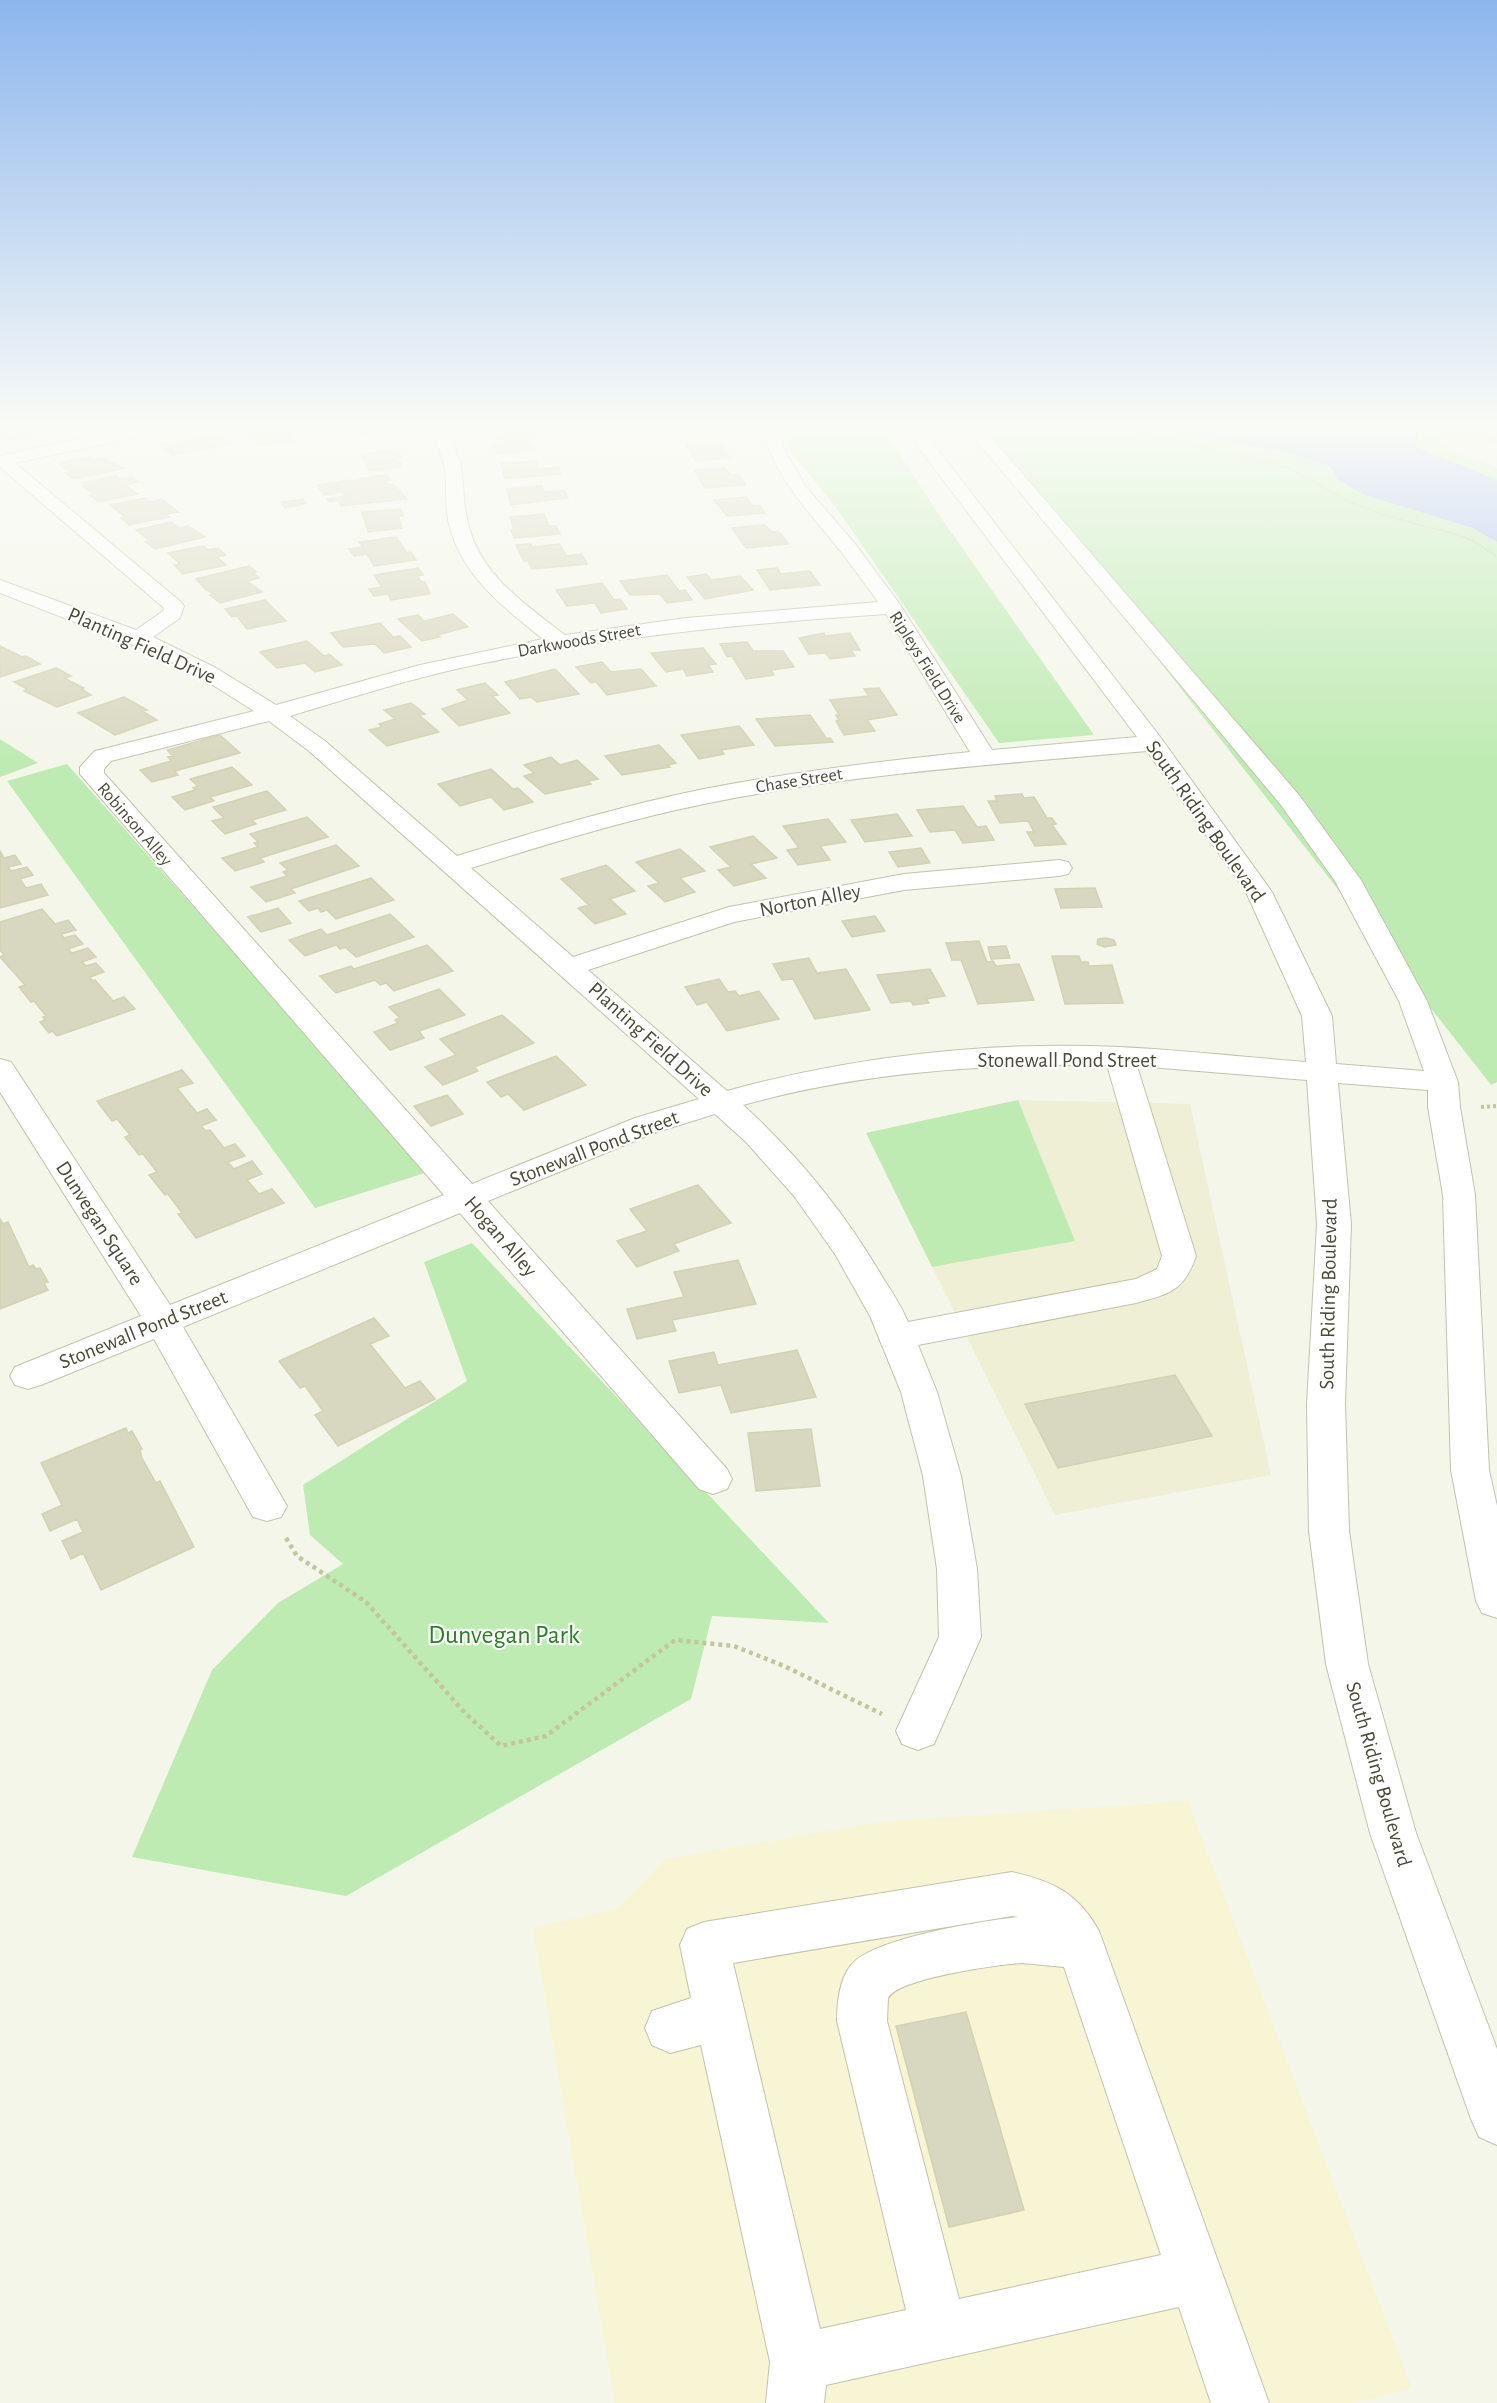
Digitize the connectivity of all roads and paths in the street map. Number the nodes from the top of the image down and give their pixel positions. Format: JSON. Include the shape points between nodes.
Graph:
{"nodes":[{"id":1,"x":95,"y":540,"type":"edge"},
{"id":2,"x":464,"y":540,"type":"edge"},
{"id":3,"x":841,"y":540,"type":"edge"},
{"id":4,"x":998,"y":540,"type":"edge"},
{"id":5,"x":1070,"y":540,"type":"edge"},
{"id":6,"x":1471,"y":540,"type":"edge"},
{"id":7,"x":1497,"y":557,"type":"edge"},
{"id":8,"x":0,"y":586,"type":"edge"},
{"id":9,"x":891,"y":607,"type":"junction"},
{"id":10,"x":138,"y":638,"type":"junction"},
{"id":11,"x":561,"y":642,"type":"junction"},
{"id":12,"x":273,"y":713,"type":"junction"},
{"id":13,"x":1153,"y":743,"type":"junction"},
{"id":14,"x":986,"y":759,"type":"junction"},
{"id":15,"x":454,"y":866,"type":"junction"},
{"id":16,"x":1059,"y":868,"type":"dead end"},
{"id":17,"x":569,"y":967,"type":"junction"},
{"id":18,"x":286,"y":996,"type":"joint"},
{"id":19,"x":1119,"y":1056,"type":"junction"},
{"id":20,"x":0,"y":1068,"type":"edge"},
{"id":21,"x":1322,"y":1074,"type":"junction"},
{"id":22,"x":1443,"y":1082,"type":"junction"},
{"id":23,"x":721,"y":1102,"type":"junction"},
{"id":24,"x":467,"y":1197,"type":"junction"},
{"id":25,"x":162,"y":1321,"type":"junction"},
{"id":26,"x":896,"y":1337,"type":"junction"},
{"id":27,"x":28,"y":1376,"type":"dead end"},
{"id":28,"x":713,"y":1479,"type":"dead end"},
{"id":29,"x":267,"y":1506,"type":"joint"},
{"id":30,"x":1497,"y":1600,"type":"edge"},
{"id":31,"x":918,"y":1731,"type":"joint"},
{"id":32,"x":1082,"y":1947,"type":"junction"},
{"id":33,"x":720,"y":2016,"type":"junction"},
{"id":34,"x":670,"y":2028,"type":"dead end"},
{"id":35,"x":1497,"y":2119,"type":"edge"},
{"id":36,"x":1196,"y":2275,"type":"junction"},
{"id":37,"x":939,"y":2332,"type":"junction"},
{"id":38,"x":797,"y":2382,"type":"edge"},
{"id":39,"x":1240,"y":2403,"type":"edge"}],
"edges":[{"from":1,"to":10,"type":"street","via":[[174,606],[172,614]]},
{"from":2,"to":11,"type":"street","via":[[472,559],[494,588]]},
{"from":3,"to":9,"type":"street","name":"Ripleys Field Drive"},
{"from":4,"to":13,"type":"street","name":"South Riding Boulevard"},
{"from":5,"to":22,"type":"street","via":[[1290,800],[1347,880],[1413,1001]]},
{"from":6,"to":7,"type":"path"},
{"from":8,"to":10,"type":"street","name":"Planting Field Drive"},
{"from":9,"to":11,"type":"street","name":"Darkwoods Street","via":[[745,617]]},
{"from":9,"to":14,"type":"street","name":"Ripleys Field Drive"},
{"from":10,"to":12,"type":"street","name":"Planting Field Drive","via":[[213,675]]},
{"from":11,"to":12,"type":"street","name":"Darkwoods Street","via":[[401,676]]},
{"from":12,"to":15,"type":"street","name":"Planting Field Drive","via":[[317,746]]},
{"from":12,"to":18,"type":"street","name":"Robinson Alley","via":[[103,756],[92,766],[92,774]]},
{"from":13,"to":14,"type":"street","name":"Chase Street"},
{"from":13,"to":21,"type":"street","name":"South Riding Boulevard","via":[[1259,892],[1317,1016]]},
{"from":14,"to":15,"type":"street","name":"Chase Street","via":[[875,769],[736,790],[600,821]]},
{"from":15,"to":17,"type":"street","name":"Planting Field Drive"},
{"from":16,"to":17,"type":"street","name":"Norton Alley","via":[[904,882],[729,915]]},
{"from":17,"to":23,"type":"street","name":"Planting Field Drive"},
{"from":18,"to":24,"type":"street","name":"Hogan Alley"},
{"from":19,"to":21,"type":"street","name":"Stonewall Pond Street"},
{"from":19,"to":23,"type":"street","name":"Stonewall Pond Street","via":[[946,1060],[857,1071]]},
{"from":19,"to":26,"type":"street","via":[[1179,1256],[1174,1273],[1161,1284],[1136,1291]]},
{"from":20,"to":25,"type":"street","name":"Dunvegan Square"},
{"from":21,"to":22,"type":"street","name":"Stonewall Pond Street"},
{"from":21,"to":35,"type":"street","name":"South Riding Boulevard","via":[[1334,1224],[1326,1404],[1329,1531],[1347,1664],[1393,1833]]},
{"from":22,"to":30,"type":"street","via":[[1459,1196],[1470,1470]]},
{"from":23,"to":24,"type":"street","name":"Stonewall Pond Street","via":[[646,1125]]},
{"from":23,"to":26,"type":"street","name":"Planting Field Drive","via":[[806,1189],[849,1249]]},
{"from":24,"to":25,"type":"street","name":"Stonewall Pond Street"},
{"from":24,"to":28,"type":"street","name":"Hogan Alley"},
{"from":25,"to":27,"type":"street","name":"Stonewall Pond Street"},
{"from":25,"to":29,"type":"street","name":"Dunvegan Square"},
{"from":26,"to":31,"type":"street","name":"Planting Field Drive","via":[[919,1392],[942,1476],[957,1569],[960,1637]]},
{"from":29,"to":31,"type":"path","via":[[297,1556],[366,1602],[465,1713],[501,1746],[546,1736],[675,1640],[734,1646]]},
{"from":32,"to":33,"type":"street","via":[[1064,1917],[1051,1906],[1012,1894],[704,1944]]},
{"from":32,"to":36,"type":"street"},
{"from":32,"to":37,"type":"street","via":[[1024,1940],[998,1942],[889,1967],[872,1977],[864,1990],[862,2021]]},
{"from":33,"to":34,"type":"street"},
{"from":33,"to":38,"type":"street"},
{"from":36,"to":37,"type":"street"},
{"from":36,"to":39,"type":"street"},
{"from":37,"to":38,"type":"street"}]}
